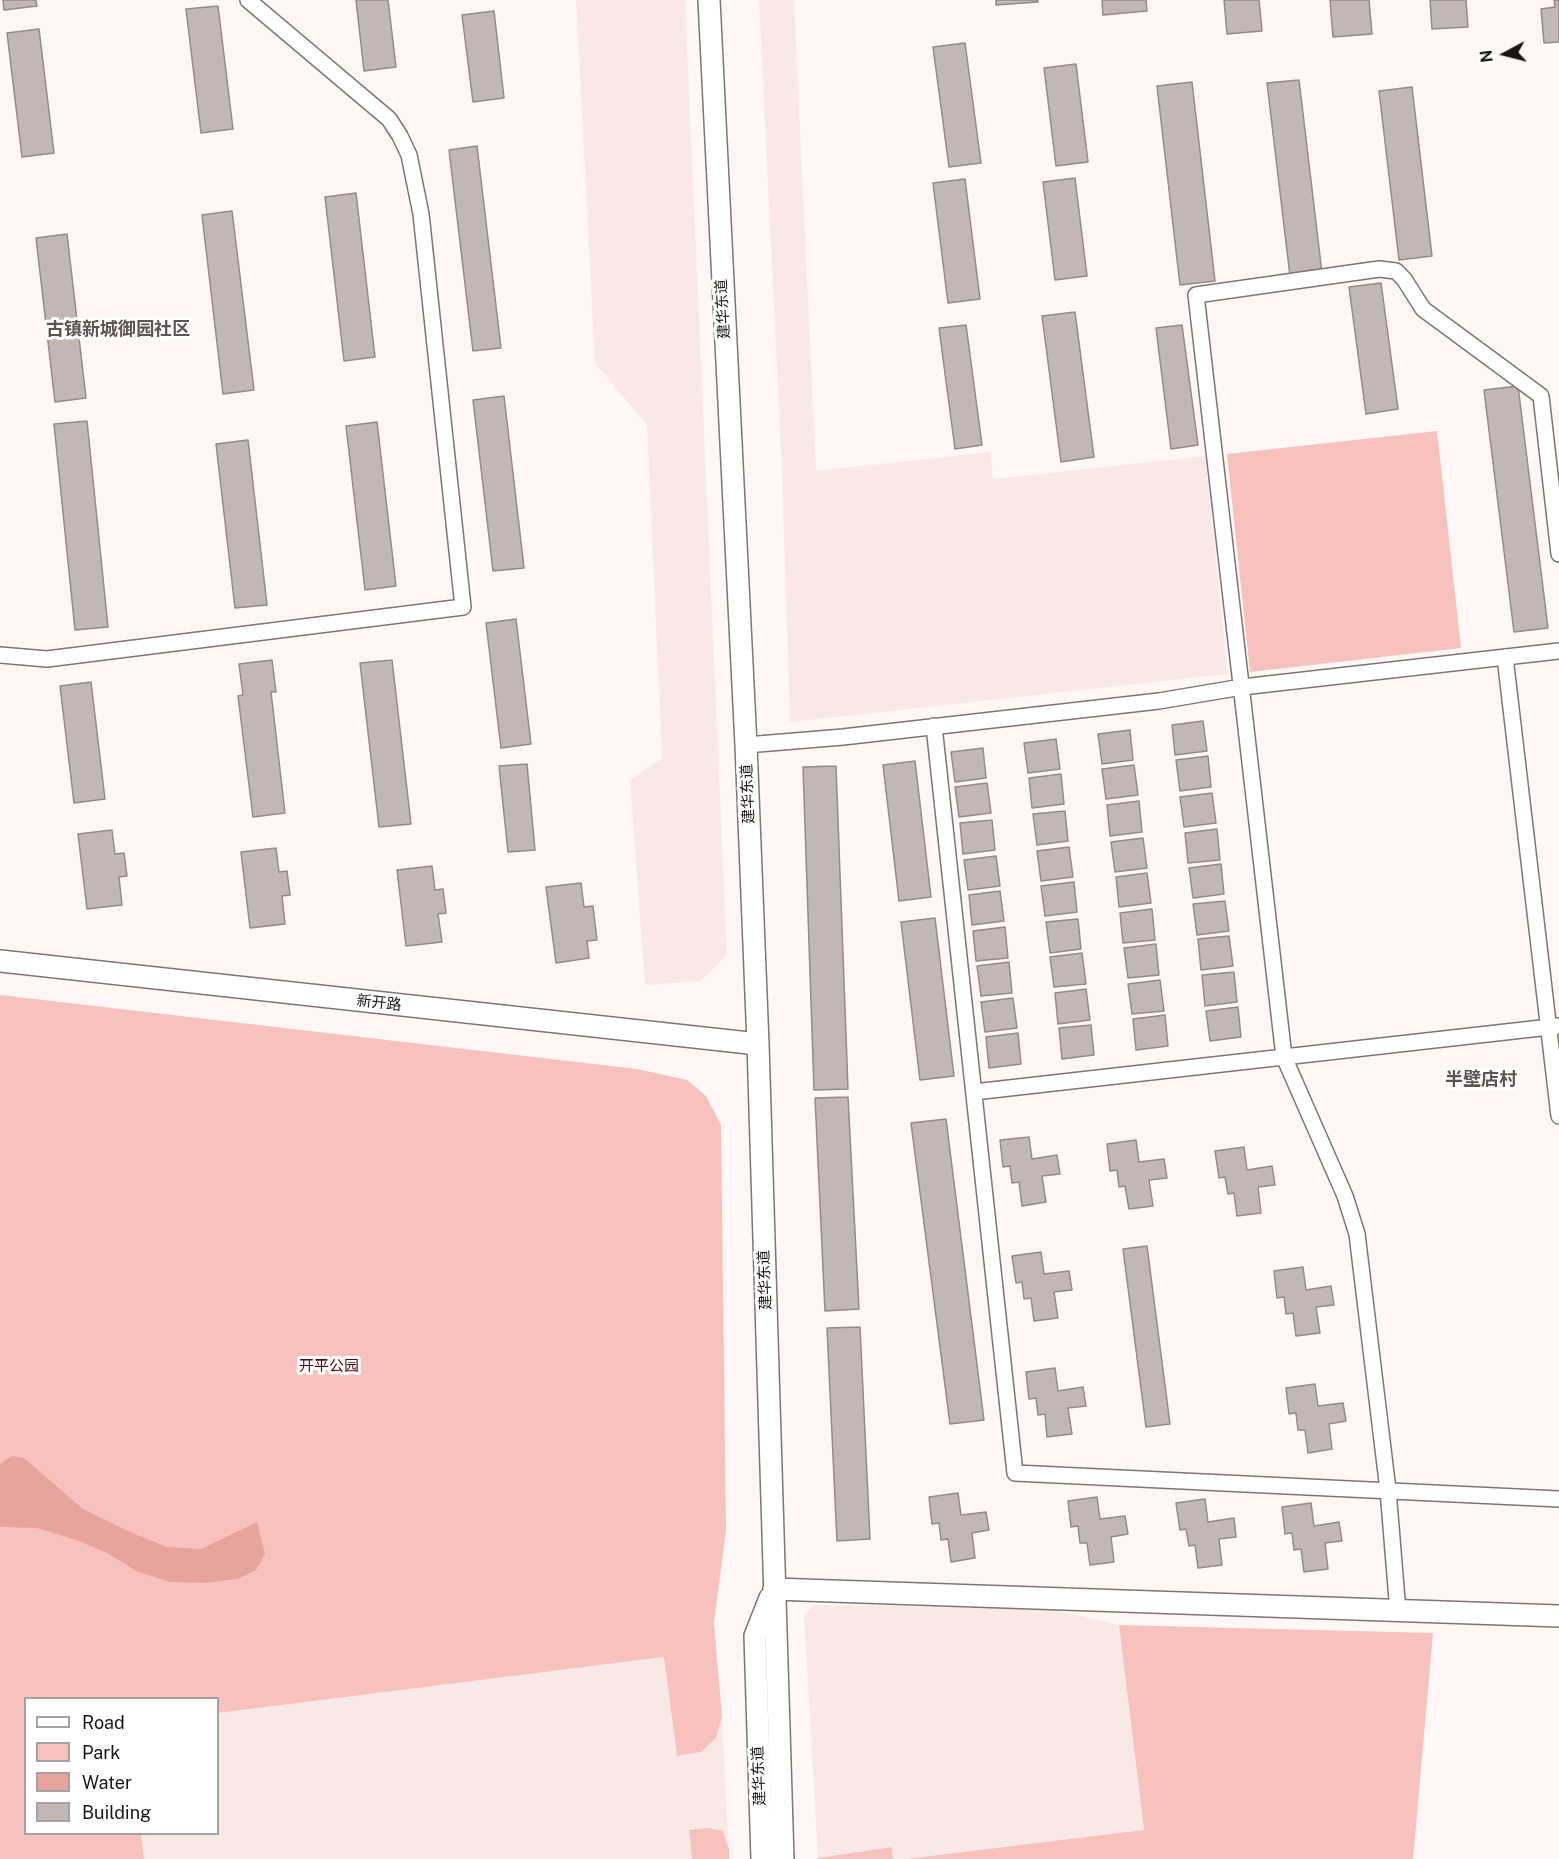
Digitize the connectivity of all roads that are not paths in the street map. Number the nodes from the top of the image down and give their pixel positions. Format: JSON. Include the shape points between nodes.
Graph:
{"nodes":[{"id":1,"x":248,"y":0,"type":"edge"},
{"id":2,"x":709,"y":0,"type":"edge"},
{"id":3,"x":1559,"y":554,"type":"edge"},
{"id":4,"x":1559,"y":651,"type":"edge"},
{"id":5,"x":0,"y":655,"type":"edge"},
{"id":6,"x":1505,"y":657,"type":"junction"},
{"id":7,"x":1242,"y":687,"type":"junction"},
{"id":8,"x":934,"y":726,"type":"junction"},
{"id":9,"x":746,"y":745,"type":"junction"},
{"id":10,"x":0,"y":961,"type":"edge"},
{"id":11,"x":1554,"y":1027,"type":"edge"},
{"id":12,"x":758,"y":1044,"type":"junction"},
{"id":13,"x":1284,"y":1057,"type":"junction"},
{"id":14,"x":974,"y":1092,"type":"junction"},
{"id":15,"x":1559,"y":1116,"type":"edge"},
{"id":16,"x":1388,"y":1490,"type":"junction"},
{"id":17,"x":1559,"y":1499,"type":"edge"},
{"id":18,"x":774,"y":1589,"type":"junction"},
{"id":19,"x":1398,"y":1612,"type":"junction"},
{"id":20,"x":1559,"y":1616,"type":"edge"},
{"id":21,"x":762,"y":1859,"type":"edge"},
{"id":22,"x":783,"y":1859,"type":"edge"}],
"edges":[{"from":1,"to":5,"type":"street","via":[[389,119],[409,155],[421,214],[463,607],[47,659]]},
{"from":2,"to":9,"type":"main road","name":"建华东道"},
{"from":3,"to":7,"type":"street","via":[[1541,396],[1423,309],[1396,271],[1379,269],[1196,295]]},
{"from":4,"to":6,"type":"street"},
{"from":6,"to":7,"type":"street"},
{"from":6,"to":11,"type":"street"},
{"from":7,"to":8,"type":"street","via":[[1159,701]]},
{"from":7,"to":13,"type":"street"},
{"from":8,"to":9,"type":"street"},
{"from":8,"to":14,"type":"street"},
{"from":9,"to":12,"type":"main road","name":"建华东道"},
{"from":10,"to":12,"type":"main road","name":"新开路"},
{"from":11,"to":13,"type":"street"},
{"from":11,"to":15,"type":"street"},
{"from":12,"to":18,"type":"main road","name":"建华东道"},
{"from":13,"to":14,"type":"street"},
{"from":13,"to":16,"type":"street","via":[[1345,1197],[1357,1234]]},
{"from":14,"to":16,"type":"street","via":[[1015,1473]]},
{"from":16,"to":17,"type":"street"},
{"from":16,"to":19,"type":"street"},
{"from":18,"to":19,"type":"main road"},
{"from":18,"to":21,"type":"main road","name":"建华东道","via":[[755,1636]]},
{"from":18,"to":22,"type":"main road","name":"建华东道"},
{"from":19,"to":20,"type":"main road"}]}
